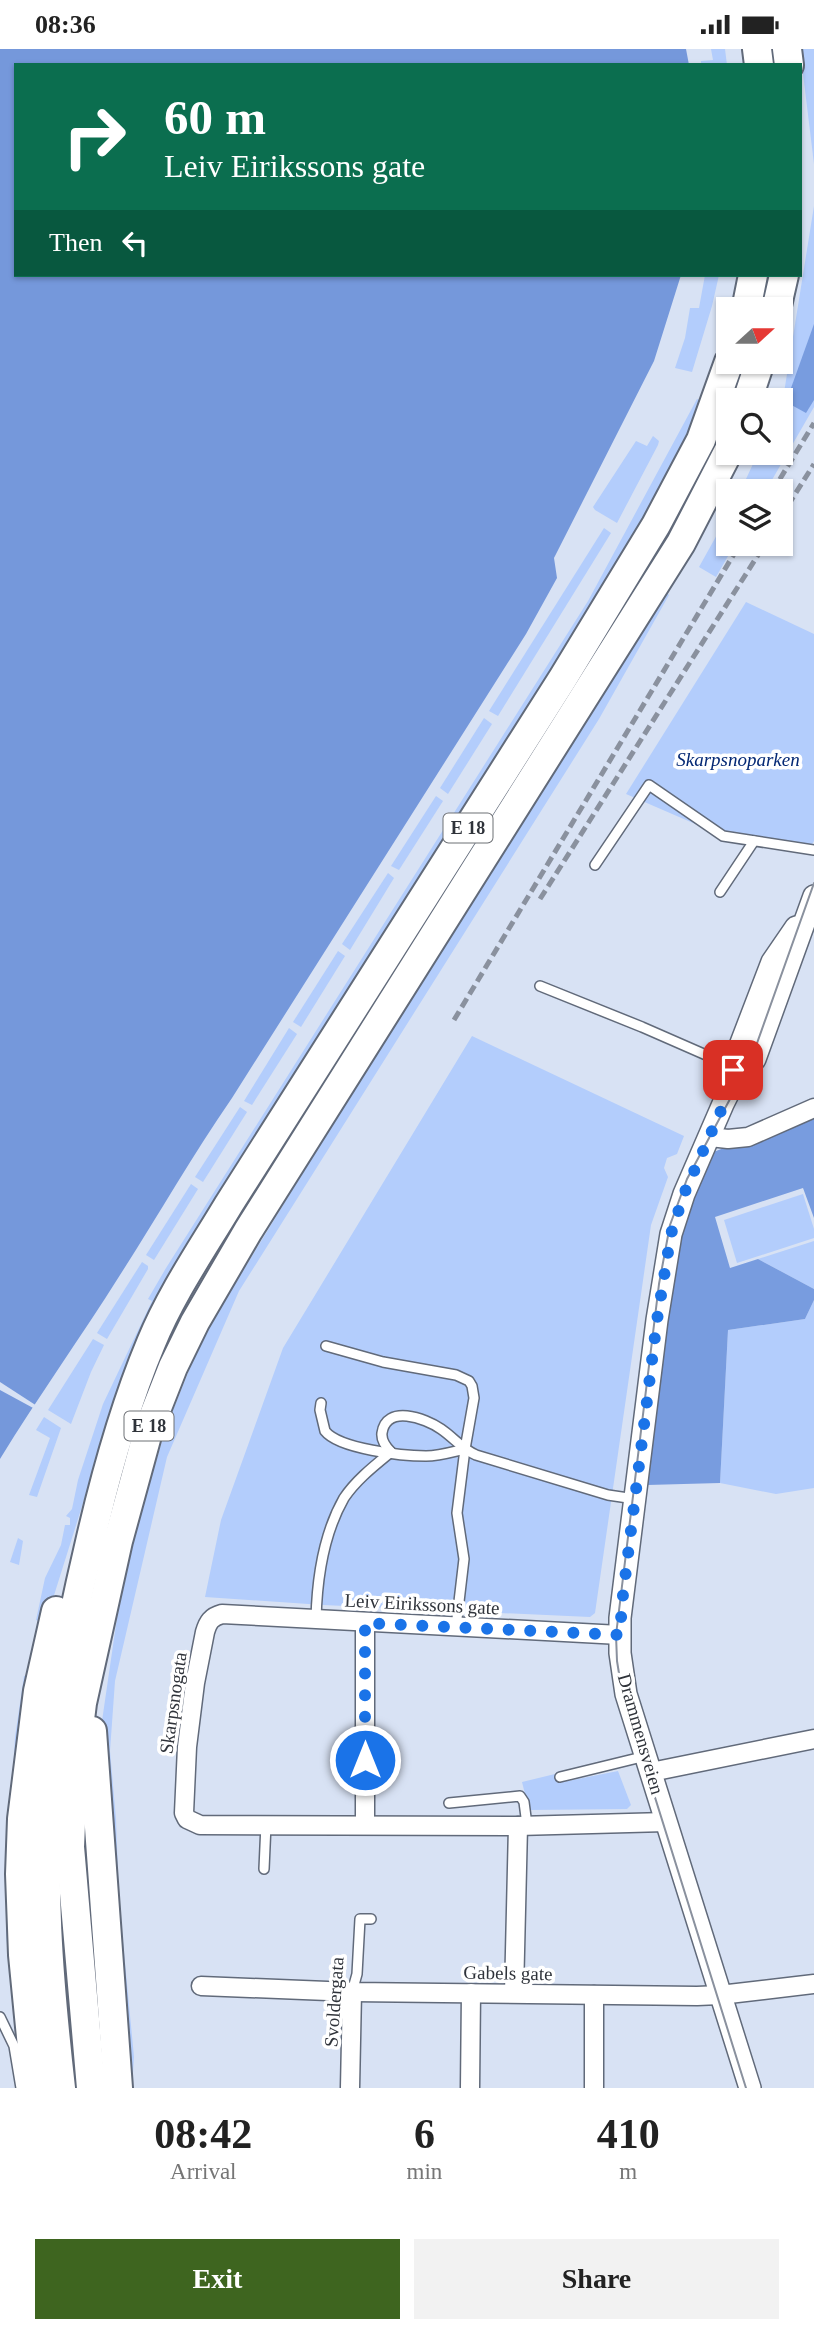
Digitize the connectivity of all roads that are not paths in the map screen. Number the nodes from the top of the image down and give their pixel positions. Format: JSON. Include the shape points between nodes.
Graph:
{"nodes":[{"id":1,"x":753,"y":277,"type":"edge"},
{"id":2,"x":784,"y":277,"type":"edge"},
{"id":3,"x":749,"y":297,"type":"edge"},
{"id":4,"x":779,"y":297,"type":"edge"},
{"id":5,"x":724,"y":375,"type":"edge"},
{"id":6,"x":721,"y":465,"type":"edge"},
{"id":7,"x":754,"y":841,"type":"junction"},
{"id":8,"x":814,"y":850,"type":"edge"},
{"id":9,"x":595,"y":866,"type":"dead end"},
{"id":10,"x":720,"y":892,"type":"dead end"},
{"id":11,"x":811,"y":904,"type":"edge"},
{"id":12,"x":540,"y":986,"type":"dead end"},
{"id":13,"x":736,"y":1077,"type":"junction"},
{"id":14,"x":814,"y":1108,"type":"edge"},
{"id":15,"x":710,"y":1137,"type":"junction"},
{"id":16,"x":326,"y":1346,"type":"dead end"},
{"id":17,"x":321,"y":1403,"type":"dead end"},
{"id":18,"x":465,"y":1449,"type":"junction"},
{"id":19,"x":391,"y":1453,"type":"junction"},
{"id":20,"x":636,"y":1499,"type":"junction"},
{"id":21,"x":85,"y":1564,"type":"junction"},
{"id":22,"x":222,"y":1614,"type":"joint"},
{"id":23,"x":316,"y":1620,"type":"junction"},
{"id":24,"x":365,"y":1623,"type":"junction"},
{"id":25,"x":456,"y":1627,"type":"junction"},
{"id":26,"x":620,"y":1635,"type":"junction"},
{"id":27,"x":97,"y":1639,"type":"junction"},
{"id":28,"x":814,"y":1739,"type":"edge"},
{"id":29,"x":648,"y":1764,"type":"junction"},
{"id":30,"x":560,"y":1777,"type":"dead end"},
{"id":31,"x":449,"y":1803,"type":"dead end"},
{"id":32,"x":666,"y":1822,"type":"junction"},
{"id":33,"x":365,"y":1823,"type":"junction"},
{"id":34,"x":266,"y":1824,"type":"junction"},
{"id":35,"x":522,"y":1826,"type":"junction"},
{"id":36,"x":264,"y":1869,"type":"dead end"},
{"id":37,"x":371,"y":1919,"type":"dead end"},
{"id":38,"x":814,"y":1984,"type":"edge"},
{"id":39,"x":201,"y":1986,"type":"dead end"},
{"id":40,"x":352,"y":1992,"type":"junction"},
{"id":41,"x":471,"y":1993,"type":"junction"},
{"id":42,"x":514,"y":1993,"type":"junction"},
{"id":43,"x":594,"y":1995,"type":"junction"},
{"id":44,"x":720,"y":1995,"type":"junction"},
{"id":45,"x":0,"y":2017,"type":"edge"},
{"id":46,"x":21,"y":2088,"type":"edge"},
{"id":47,"x":36,"y":2088,"type":"edge"},
{"id":48,"x":61,"y":2088,"type":"edge"},
{"id":49,"x":91,"y":2088,"type":"edge"},
{"id":50,"x":118,"y":2088,"type":"edge"},
{"id":51,"x":351,"y":2088,"type":"edge"},
{"id":52,"x":470,"y":2088,"type":"edge"},
{"id":53,"x":594,"y":2088,"type":"edge"},
{"id":54,"x":750,"y":2088,"type":"edge"}],
"edges":[{"from":1,"to":3,"type":"highway"},
{"from":2,"to":4,"type":"highway"},
{"from":5,"to":21,"type":"highway","number":"E 18","via":[[701,440],[656,524],[177,1293],[152,1341],[122,1420]]},
{"from":6,"to":27,"type":"highway","number":"E 18","via":[[681,543],[195,1322],[149,1428]]},
{"from":7,"to":8,"type":"lane"},
{"from":7,"to":9,"type":"lane","via":[[723,837],[649,785]]},
{"from":7,"to":10,"type":"lane"},
{"from":11,"to":13,"type":"street","name":"Drammensveien","via":[[776,952],[736,1056]]},
{"from":12,"to":13,"type":"lane","via":[[722,1062]]},
{"from":13,"to":15,"type":"street","name":"Drammensveien"},
{"from":14,"to":15,"type":"street","via":[[748,1137]]},
{"from":15,"to":20,"type":"street","name":"Drammensveien","via":[[671,1234]]},
{"from":16,"to":18,"type":"lane","via":[[469,1381],[474,1398]]},
{"from":17,"to":19,"type":"lane","via":[[328,1435],[343,1444]]},
{"from":18,"to":19,"type":"lane","via":[[429,1457]]},
{"from":18,"to":19,"type":"lane","via":[[424,1420],[396,1415],[387,1420],[382,1433]]},
{"from":18,"to":20,"type":"lane","via":[[581,1487]]},
{"from":18,"to":25,"type":"lane","via":[[457,1513],[464,1559]]},
{"from":19,"to":23,"type":"lane","via":[[356,1483],[336,1517],[321,1568]]},
{"from":20,"to":26,"type":"street","name":"Drammensveien"},
{"from":21,"to":47,"type":"highway","via":[[57,1604],[51,1625],[22,1819],[23,1955]]},
{"from":21,"to":48,"type":"highway","number":"E 18","via":[[59,1696],[47,1804],[46,1914]]},
{"from":22,"to":23,"type":"street","name":"Leiv Eirikssons gate"},
{"from":22,"to":34,"type":"street","name":"Skarpsnogata","via":[[207,1625],[202,1645],[183,1806],[187,1819],[200,1825]]},
{"from":23,"to":24,"type":"street","name":"Leiv Eirikssons gate"},
{"from":24,"to":25,"type":"street","name":"Leiv Eirikssons gate"},
{"from":24,"to":33,"type":"street"},
{"from":25,"to":26,"type":"street","name":"Leiv Eirikssons gate"},
{"from":26,"to":29,"type":"street","name":"Drammensveien","via":[[626,1694]]},
{"from":27,"to":49,"type":"highway","number":"E 18","via":[[82,1703],[70,1847]]},
{"from":27,"to":50,"type":"highway","via":[[92,1728]]},
{"from":28,"to":29,"type":"street"},
{"from":29,"to":30,"type":"lane"},
{"from":29,"to":32,"type":"street","name":"Drammensveien"},
{"from":31,"to":35,"type":"lane","via":[[520,1797],[524,1801]]},
{"from":32,"to":35,"type":"street"},
{"from":32,"to":44,"type":"street","name":"Drammensveien"},
{"from":33,"to":34,"type":"street"},
{"from":33,"to":35,"type":"street"},
{"from":34,"to":36,"type":"lane"},
{"from":35,"to":42,"type":"street"},
{"from":37,"to":40,"type":"lane","name":"Svoldergata","via":[[360,1919],[358,1974]]},
{"from":38,"to":44,"type":"street","name":"Gabels gate"},
{"from":39,"to":40,"type":"street","name":"Gabels gate"},
{"from":40,"to":41,"type":"street","name":"Gabels gate"},
{"from":40,"to":51,"type":"street","name":"Svoldergata"},
{"from":41,"to":42,"type":"street","name":"Gabels gate"},
{"from":41,"to":52,"type":"street"},
{"from":42,"to":43,"type":"street","name":"Gabels gate"},
{"from":43,"to":44,"type":"street","name":"Gabels gate"},
{"from":43,"to":53,"type":"street"},
{"from":44,"to":54,"type":"street","name":"Drammensveien"},
{"from":45,"to":46,"type":"lane","via":[[14,2046]]}]}
